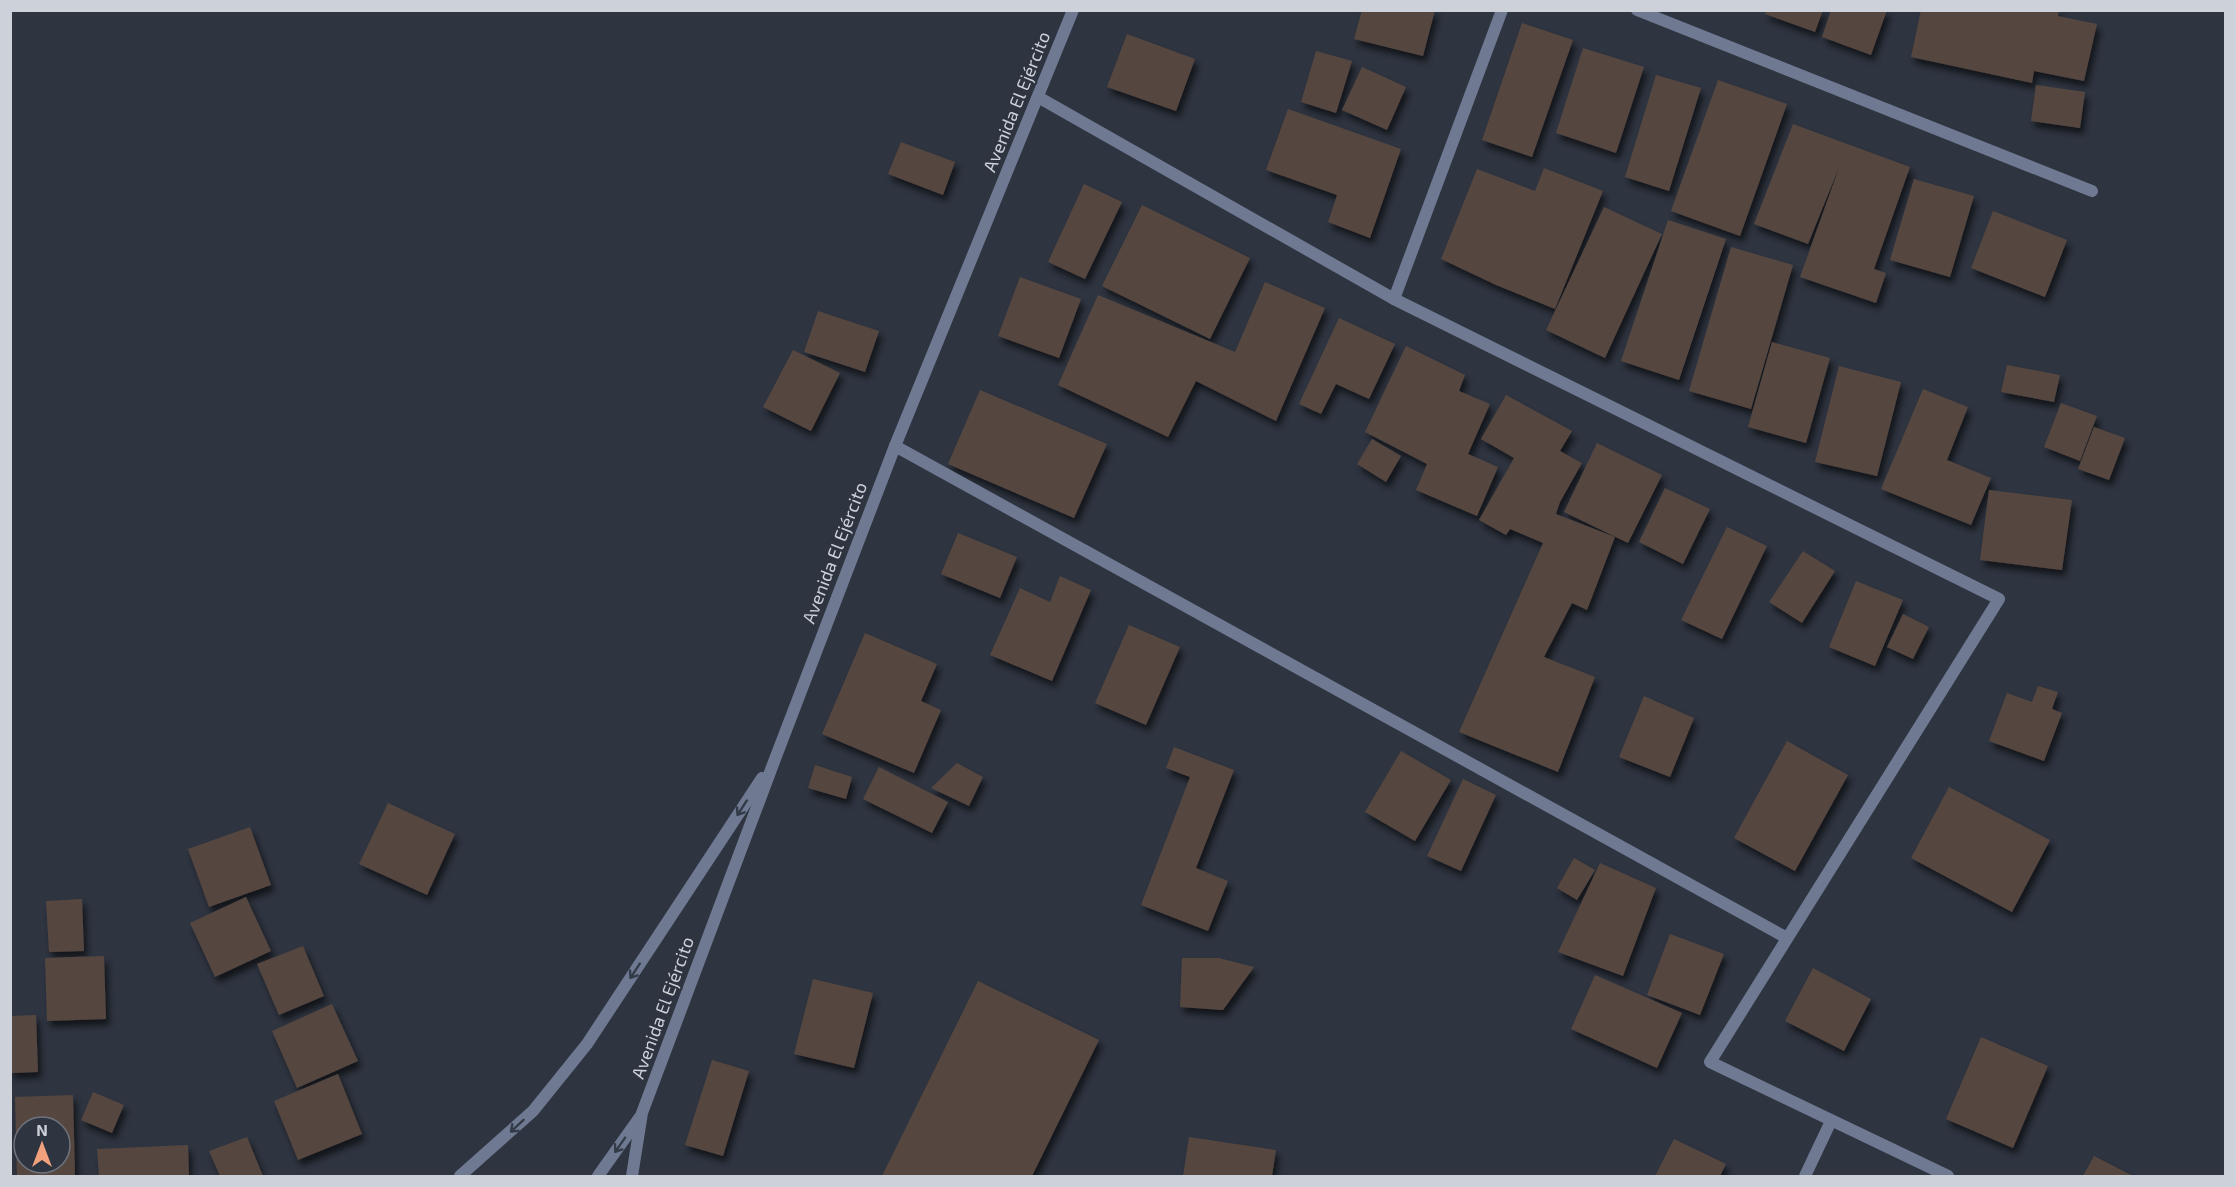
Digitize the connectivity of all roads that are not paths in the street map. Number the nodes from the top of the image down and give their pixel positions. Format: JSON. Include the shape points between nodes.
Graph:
{"nodes":[{"id":1,"x":1073,"y":10,"type":"edge"},
{"id":2,"x":1502,"y":10,"type":"edge"},
{"id":3,"x":1637,"y":10,"type":"edge"},
{"id":4,"x":1038,"y":97,"type":"junction"},
{"id":5,"x":2092,"y":191,"type":"dead end"},
{"id":6,"x":1394,"y":299,"type":"junction"},
{"id":7,"x":896,"y":447,"type":"junction"},
{"id":8,"x":775,"y":759,"type":"junction"},
{"id":9,"x":1787,"y":938,"type":"junction"},
{"id":10,"x":642,"y":1113,"type":"junction"},
{"id":11,"x":1831,"y":1121,"type":"junction"},
{"id":12,"x":460,"y":1176,"type":"edge"},
{"id":13,"x":598,"y":1176,"type":"edge"},
{"id":14,"x":632,"y":1176,"type":"edge"},
{"id":15,"x":1805,"y":1176,"type":"edge"},
{"id":16,"x":1948,"y":1176,"type":"edge"}],
"edges":[{"from":1,"to":4,"type":"street","name":"Avenida El Ejército"},
{"from":2,"to":6,"type":"street"},
{"from":3,"to":5,"type":"street"},
{"from":4,"to":6,"type":"street"},
{"from":4,"to":7,"type":"street","name":"Avenida El Ejército"},
{"from":6,"to":9,"type":"street","via":[[1999,599]]},
{"from":7,"to":8,"type":"street","name":"Avenida El Ejército"},
{"from":7,"to":9,"type":"street"},
{"from":8,"to":10,"type":"street","name":"Avenida El Ejército"},
{"from":8,"to":12,"type":"street","one_way":true,"via":[[587,1044],[534,1111]]},
{"from":9,"to":11,"type":"street","via":[[1710,1062]]},
{"from":10,"to":13,"type":"street","name":"Avenida El Ejército","one_way":true},
{"from":10,"to":14,"type":"street","name":"Avenida El Ejército"},
{"from":11,"to":15,"type":"street"},
{"from":11,"to":16,"type":"street"}]}
